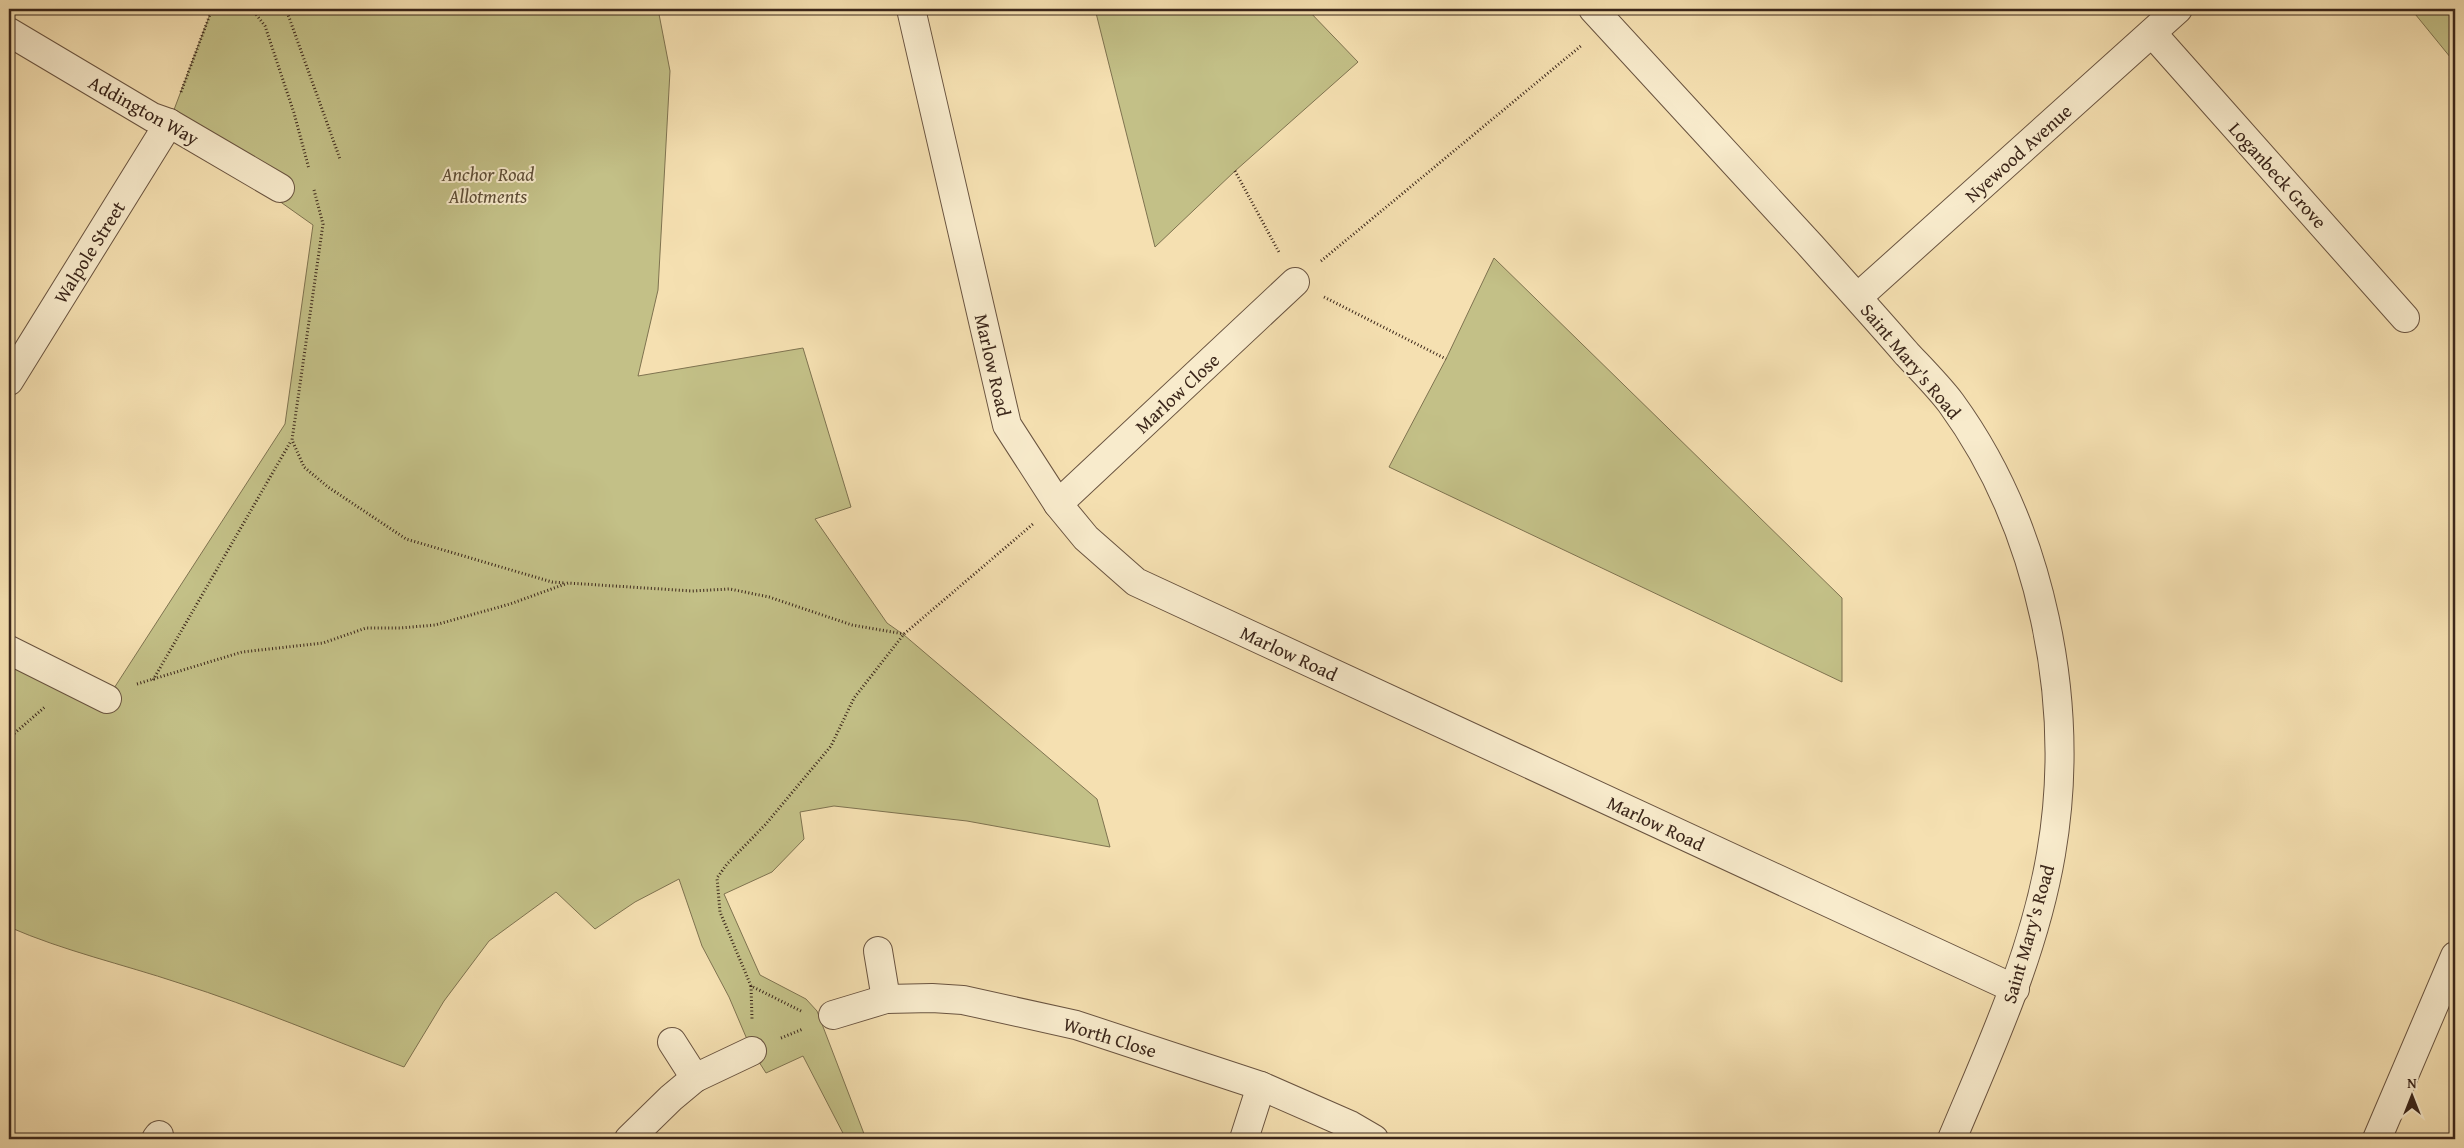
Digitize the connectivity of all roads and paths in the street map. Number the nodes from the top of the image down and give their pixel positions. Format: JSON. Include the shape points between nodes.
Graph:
{"nodes":[{"id":1,"x":212,"y":9,"type":"edge"},
{"id":2,"x":252,"y":9,"type":"edge"},
{"id":3,"x":286,"y":9,"type":"edge"},
{"id":4,"x":911,"y":9,"type":"edge"},
{"id":5,"x":2178,"y":9,"type":"edge"},
{"id":6,"x":1600,"y":17,"type":"edge"},
{"id":7,"x":9,"y":32,"type":"edge"},
{"id":8,"x":2152,"y":33,"type":"junction"},
{"id":9,"x":169,"y":123,"type":"junction"},
{"id":10,"x":340,"y":159,"type":"dead end"},
{"id":11,"x":1235,"y":172,"type":"dead end"},
{"id":12,"x":311,"y":178,"type":"dead end"},
{"id":13,"x":313,"y":187,"type":"dead end"},
{"id":14,"x":280,"y":188,"type":"dead end"},
{"id":15,"x":1295,"y":282,"type":"junction"},
{"id":16,"x":1858,"y":297,"type":"junction"},
{"id":17,"x":2405,"y":318,"type":"dead end"},
{"id":18,"x":1446,"y":359,"type":"dead end"},
{"id":19,"x":9,"y":381,"type":"edge"},
{"id":20,"x":292,"y":440,"type":"junction"},
{"id":21,"x":1058,"y":504,"type":"junction"},
{"id":22,"x":568,"y":583,"type":"junction"},
{"id":23,"x":904,"y":634,"type":"junction"},
{"id":24,"x":9,"y":650,"type":"edge"},
{"id":25,"x":153,"y":680,"type":"junction"},
{"id":26,"x":73,"y":683,"type":"junction"},
{"id":27,"x":107,"y":699,"type":"joint"},
{"id":28,"x":9,"y":738,"type":"edge"},
{"id":29,"x":878,"y":951,"type":"dead end"},
{"id":30,"x":2455,"y":956,"type":"edge"},
{"id":31,"x":2015,"y":990,"type":"junction"},
{"id":32,"x":886,"y":999,"type":"junction"},
{"id":33,"x":828,"y":1018,"type":"junction"},
{"id":34,"x":672,"y":1042,"type":"dead end"},
{"id":35,"x":752,"y":1051,"type":"joint"},
{"id":36,"x":696,"y":1078,"type":"junction"},
{"id":37,"x":1261,"y":1086,"type":"junction"},
{"id":38,"x":629,"y":1139,"type":"edge"},
{"id":39,"x":1244,"y":1139,"type":"edge"},
{"id":40,"x":1374,"y":1139,"type":"edge"},
{"id":41,"x":1952,"y":1139,"type":"edge"},
{"id":42,"x":2377,"y":1139,"type":"edge"}],
"edges":[{"from":1,"to":9,"type":"path"},
{"from":2,"to":12,"type":"path","via":[[265,26]]},
{"from":3,"to":10,"type":"path"},
{"from":4,"to":21,"type":"street","name":"Marlow Road","via":[[1007,425]]},
{"from":5,"to":8,"type":"street","name":"Nyewood Avenue"},
{"from":6,"to":15,"type":"path"},
{"from":6,"to":16,"type":"street","name":"Saint Mary's Road"},
{"from":7,"to":9,"type":"street","name":"Addington Way"},
{"from":8,"to":16,"type":"street","name":"Nyewood Avenue"},
{"from":8,"to":17,"type":"street","name":"Loganbeck Grove"},
{"from":9,"to":14,"type":"street","name":"Addington Way"},
{"from":9,"to":19,"type":"street","name":"Walpole Street"},
{"from":11,"to":15,"type":"path"},
{"from":13,"to":20,"type":"path","via":[[323,224]]},
{"from":15,"to":18,"type":"path"},
{"from":15,"to":21,"type":"street","name":"Marlow Close"},
{"from":16,"to":31,"type":"street","name":"Saint Mary's Road","via":[[1950,402],[1982,453],[2024,547],[2045,621],[2056,680],[2060,738],[2058,796],[2051,854],[2039,910]]},
{"from":20,"to":22,"type":"path","via":[[304,467],[406,539],[552,582]]},
{"from":20,"to":25,"type":"path"},
{"from":21,"to":23,"type":"path"},
{"from":21,"to":31,"type":"street","name":"Marlow Road","via":[[1086,538],[1136,582]]},
{"from":22,"to":23,"type":"path","via":[[692,591],[730,589],[852,625]]},
{"from":22,"to":25,"type":"path","via":[[510,604],[435,625],[366,628],[323,643],[242,652]]},
{"from":23,"to":33,"type":"path","via":[[854,698],[831,746],[717,878],[720,912],[751,986]]},
{"from":24,"to":26,"type":"street"},
{"from":25,"to":27,"type":"path","via":[[128,687]]},
{"from":26,"to":27,"type":"street"},
{"from":26,"to":28,"type":"path"},
{"from":29,"to":32,"type":"street"},
{"from":30,"to":42,"type":"street"},
{"from":31,"to":41,"type":"street","name":"Saint Mary's Road"},
{"from":32,"to":33,"type":"street","name":"Worth Close"},
{"from":32,"to":37,"type":"street","name":"Worth Close","via":[[963,1000],[1076,1025]]},
{"from":33,"to":35,"type":"path"},
{"from":34,"to":36,"type":"street"},
{"from":35,"to":36,"type":"street"},
{"from":36,"to":38,"type":"street"},
{"from":37,"to":39,"type":"street"},
{"from":37,"to":40,"type":"street","name":"Worth Close"}]}
